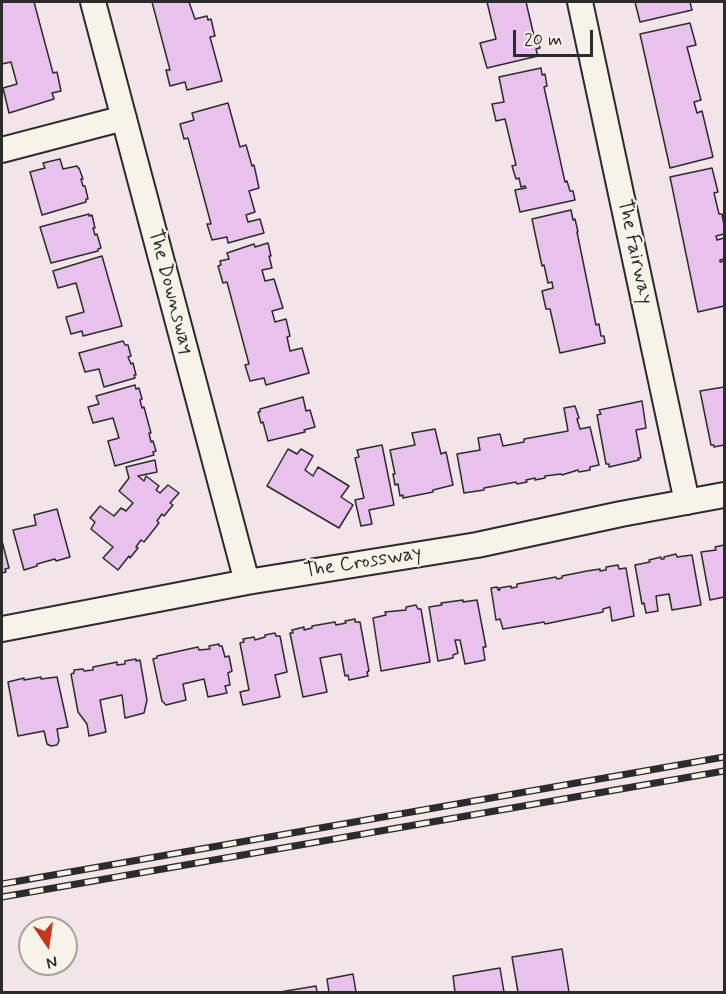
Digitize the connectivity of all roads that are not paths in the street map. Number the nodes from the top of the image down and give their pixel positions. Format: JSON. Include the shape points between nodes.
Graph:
{"nodes":[{"id":1,"x":93,"y":2,"type":"edge"},
{"id":2,"x":580,"y":2,"type":"edge"},
{"id":3,"x":124,"y":118,"type":"junction"},
{"id":4,"x":2,"y":150,"type":"edge"},
{"id":5,"x":724,"y":495,"type":"edge"},
{"id":6,"x":687,"y":502,"type":"junction"},
{"id":7,"x":247,"y":582,"type":"junction"},
{"id":8,"x":2,"y":629,"type":"edge"}],
"edges":[{"from":1,"to":3,"type":"street","name":"The Downsway"},
{"from":2,"to":6,"type":"street","name":"The Fairway"},
{"from":3,"to":4,"type":"street"},
{"from":3,"to":7,"type":"street","name":"The Downsway"},
{"from":5,"to":6,"type":"street","name":"The Crossway"},
{"from":6,"to":7,"type":"street","name":"The Crossway","via":[[477,545]]},
{"from":7,"to":8,"type":"street","name":"The Crossway"}]}
